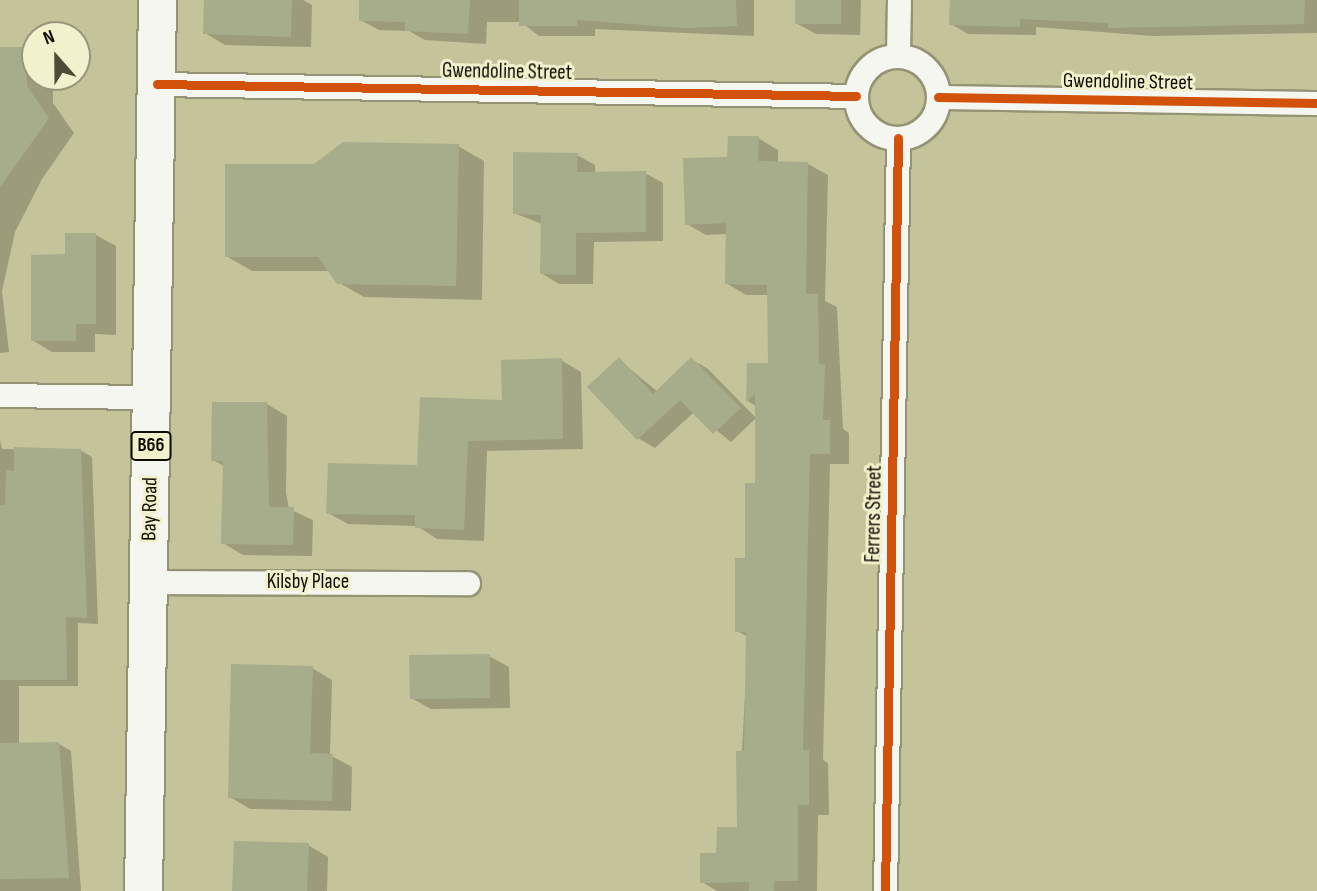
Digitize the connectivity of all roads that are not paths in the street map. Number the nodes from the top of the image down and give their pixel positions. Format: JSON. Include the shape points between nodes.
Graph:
{"nodes":[{"id":1,"x":158,"y":0,"type":"edge"},
{"id":2,"x":899,"y":0,"type":"edge"},
{"id":3,"x":898,"y":55,"type":"junction"},
{"id":4,"x":157,"y":84,"type":"junction"},
{"id":5,"x":856,"y":96,"type":"junction"},
{"id":6,"x":938,"y":97,"type":"junction"},
{"id":7,"x":1317,"y":103,"type":"edge"},
{"id":8,"x":898,"y":138,"type":"junction"},
{"id":9,"x":0,"y":395,"type":"edge"},
{"id":10,"x":152,"y":397,"type":"junction"},
{"id":11,"x":149,"y":582,"type":"junction"},
{"id":12,"x":468,"y":583,"type":"dead end"},
{"id":13,"x":143,"y":891,"type":"edge"},
{"id":14,"x":885,"y":891,"type":"edge"}],
"edges":[{"from":1,"to":4,"type":"main road","name":"Bay Road","number":"B66"},
{"from":2,"to":3,"type":"street"},
{"from":3,"to":5,"type":"street","via":[[881,58],[868,67],[858,80]]},
{"from":3,"to":6,"type":"street","via":[[926,69]]},
{"from":4,"to":5,"type":"street","name":"Gwendoline Street"},
{"from":4,"to":10,"type":"main road","name":"Bay Road","number":"B66"},
{"from":5,"to":8,"type":"street","via":[[857,111],[866,124],[879,135]]},
{"from":6,"to":7,"type":"street","name":"Gwendoline Street"},
{"from":6,"to":8,"type":"street","via":[[935,113],[925,127]]},
{"from":8,"to":14,"type":"street","name":"Ferrers Street"},
{"from":9,"to":10,"type":"street"},
{"from":10,"to":11,"type":"main road","name":"Bay Road","number":"B66"},
{"from":11,"to":12,"type":"street","name":"Kilsby Place"},
{"from":11,"to":13,"type":"main road","name":"Bay Road","number":"B66"}]}
